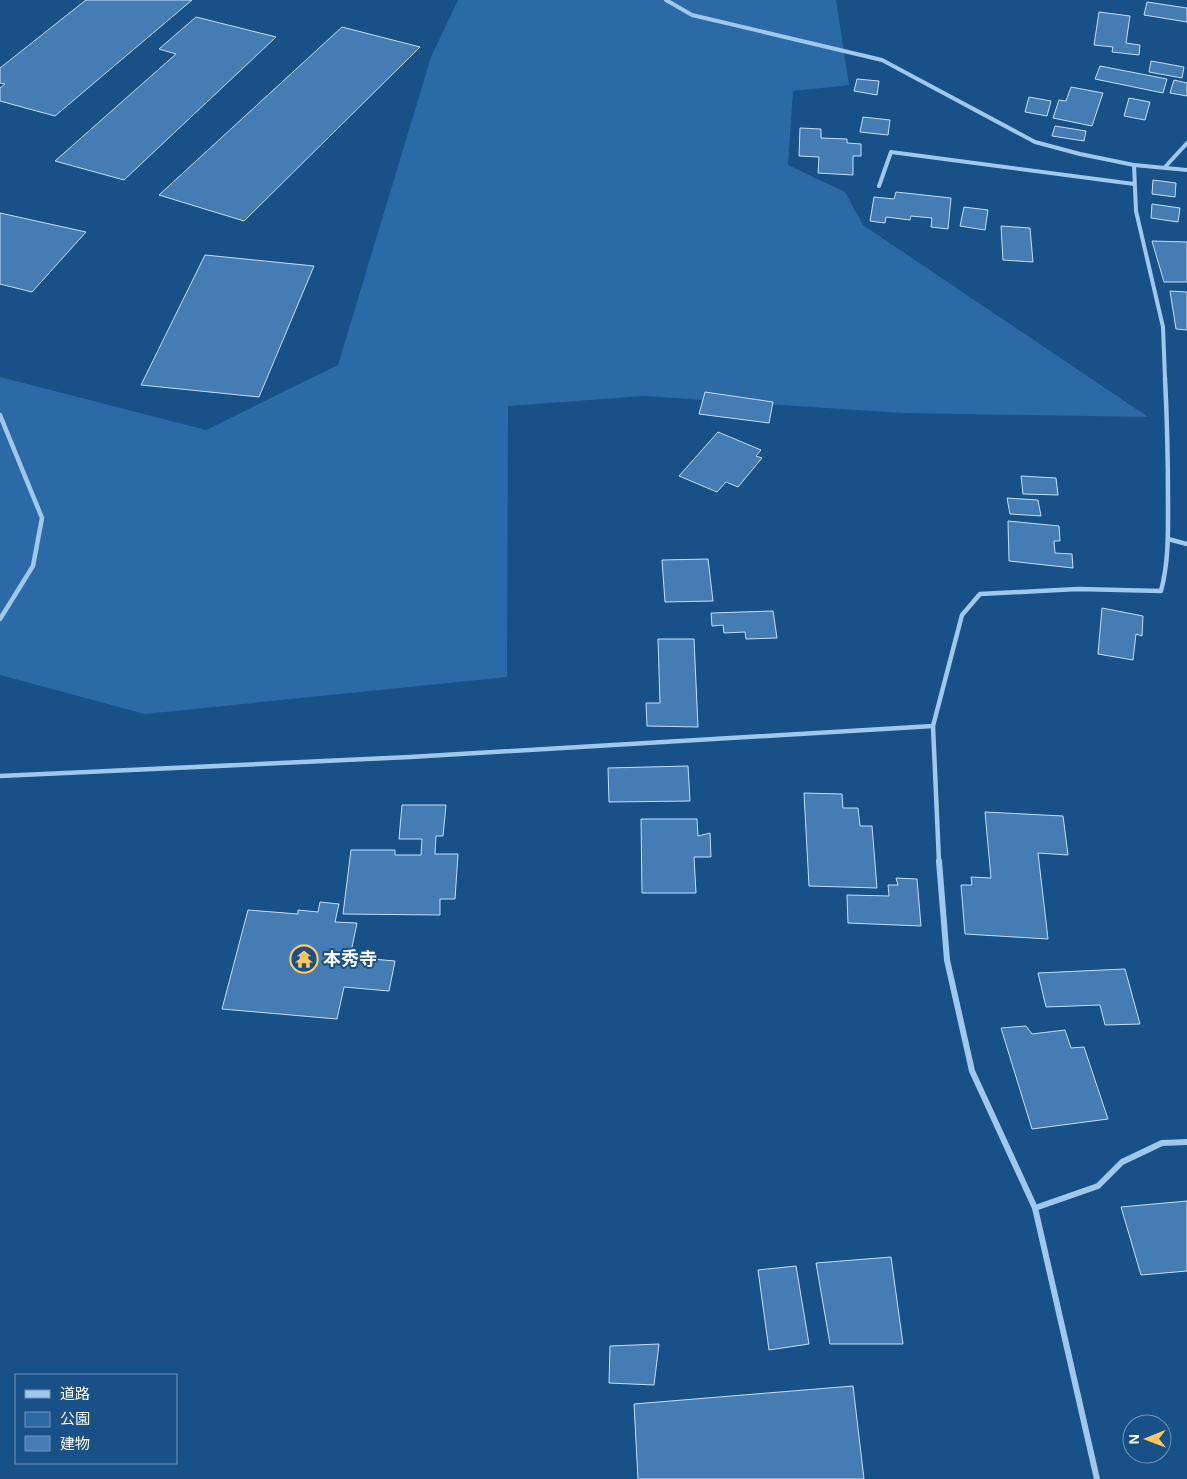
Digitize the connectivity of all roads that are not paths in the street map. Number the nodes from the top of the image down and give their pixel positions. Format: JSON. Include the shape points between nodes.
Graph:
{"nodes":[{"id":1,"x":666,"y":0,"type":"edge"},
{"id":2,"x":1187,"y":143,"type":"edge"},
{"id":3,"x":1134,"y":164,"type":"junction"},
{"id":4,"x":1166,"y":166,"type":"junction"},
{"id":5,"x":1187,"y":170,"type":"edge"},
{"id":6,"x":1134,"y":184,"type":"junction"},
{"id":7,"x":879,"y":186,"type":"dead end"},
{"id":8,"x":0,"y":415,"type":"edge"},
{"id":9,"x":1168,"y":539,"type":"junction"},
{"id":10,"x":1187,"y":544,"type":"edge"},
{"id":11,"x":0,"y":619,"type":"edge"},
{"id":12,"x":934,"y":726,"type":"junction"},
{"id":13,"x":0,"y":776,"type":"edge"},
{"id":14,"x":1187,"y":1142,"type":"edge"},
{"id":15,"x":1035,"y":1208,"type":"junction"},
{"id":16,"x":1097,"y":1479,"type":"edge"}],
"edges":[{"from":1,"to":3,"type":"street","via":[[692,15],[882,60],[1035,142]]},
{"from":2,"to":4,"type":"street"},
{"from":3,"to":4,"type":"street"},
{"from":3,"to":6,"type":"street"},
{"from":4,"to":5,"type":"street"},
{"from":6,"to":7,"type":"street","via":[[891,152]]},
{"from":6,"to":9,"type":"street","via":[[1148,269],[1164,327]]},
{"from":8,"to":11,"type":"street","via":[[42,518],[33,566]]},
{"from":9,"to":10,"type":"street"},
{"from":9,"to":12,"type":"street","via":[[1162,591],[1078,589],[980,594],[962,615]]},
{"from":12,"to":13,"type":"street","via":[[410,757]]},
{"from":12,"to":15,"type":"street","via":[[947,960],[972,1071]]},
{"from":14,"to":15,"type":"street","via":[[1162,1143],[1122,1162],[1098,1186]]},
{"from":15,"to":16,"type":"street"}]}
